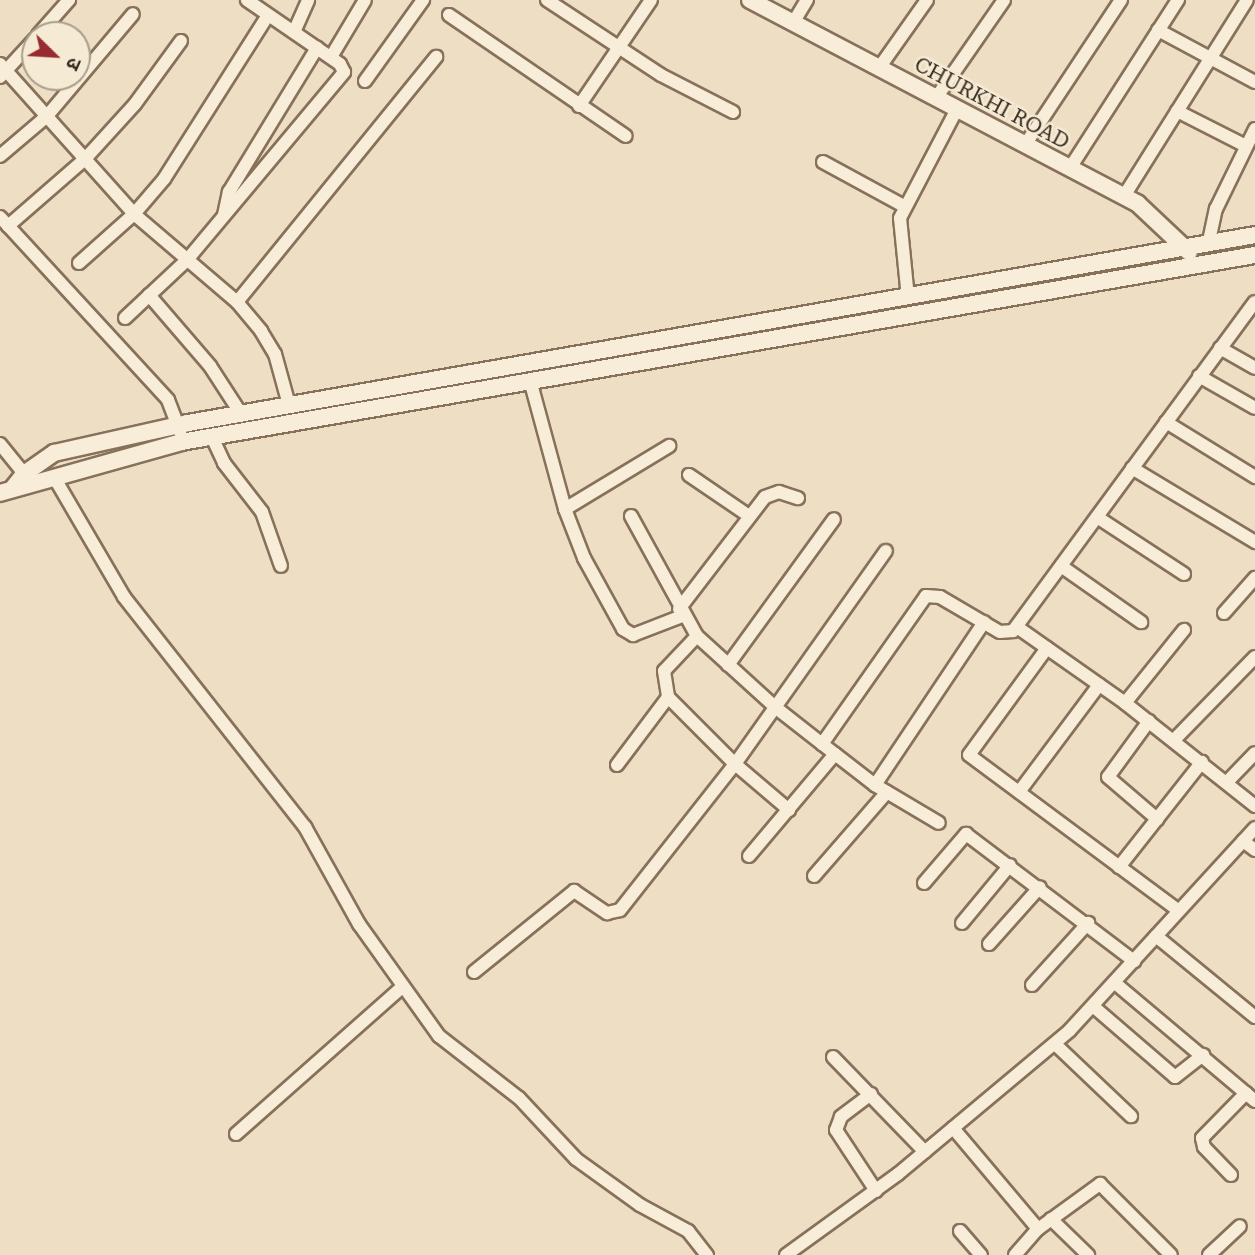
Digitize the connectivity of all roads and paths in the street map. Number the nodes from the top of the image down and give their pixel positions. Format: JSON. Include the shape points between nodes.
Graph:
{"nodes":[{"id":1,"x":68,"y":0,"type":"edge"},
{"id":2,"x":247,"y":0,"type":"edge"},
{"id":3,"x":308,"y":0,"type":"edge"},
{"id":4,"x":365,"y":0,"type":"edge"},
{"id":5,"x":423,"y":0,"type":"edge"},
{"id":6,"x":547,"y":0,"type":"edge"},
{"id":7,"x":651,"y":0,"type":"edge"},
{"id":8,"x":750,"y":0,"type":"edge"},
{"id":9,"x":807,"y":0,"type":"edge"},
{"id":10,"x":927,"y":0,"type":"edge"},
{"id":11,"x":1004,"y":0,"type":"edge"},
{"id":12,"x":1121,"y":0,"type":"edge"},
{"id":13,"x":1178,"y":0,"type":"edge"},
{"id":14,"x":1247,"y":0,"type":"edge"},
{"id":15,"x":133,"y":14,"type":"dead end"},
{"id":16,"x":268,"y":15,"type":"junction"},
{"id":17,"x":449,"y":15,"type":"dead end"},
{"id":18,"x":50,"y":21,"type":"edge"},
{"id":19,"x":793,"y":23,"type":"junction"},
{"id":20,"x":1158,"y":30,"type":"junction"},
{"id":21,"x":293,"y":32,"type":"junction"},
{"id":22,"x":181,"y":41,"type":"dead end"},
{"id":23,"x":317,"y":48,"type":"junction"},
{"id":24,"x":619,"y":48,"type":"junction"},
{"id":25,"x":21,"y":53,"type":"edge"},
{"id":26,"x":331,"y":57,"type":"junction"},
{"id":27,"x":436,"y":57,"type":"dead end"},
{"id":28,"x":1211,"y":59,"type":"junction"},
{"id":29,"x":879,"y":68,"type":"junction"},
{"id":30,"x":2,"y":71,"type":"edge"},
{"id":31,"x":365,"y":81,"type":"dead end"},
{"id":32,"x":1255,"y":82,"type":"edge"},
{"id":33,"x":936,"y":98,"type":"junction"},
{"id":34,"x":579,"y":106,"type":"junction"},
{"id":35,"x":957,"y":109,"type":"junction"},
{"id":36,"x":1177,"y":111,"type":"junction"},
{"id":37,"x":733,"y":112,"type":"dead end"},
{"id":38,"x":47,"y":116,"type":"junction"},
{"id":39,"x":1255,"y":129,"type":"edge"},
{"id":40,"x":626,"y":136,"type":"dead end"},
{"id":41,"x":1025,"y":145,"type":"junction"},
{"id":42,"x":1246,"y":146,"type":"junction"},
{"id":43,"x":0,"y":156,"type":"edge"},
{"id":44,"x":85,"y":159,"type":"junction"},
{"id":45,"x":823,"y":162,"type":"dead end"},
{"id":46,"x":1070,"y":168,"type":"junction"},
{"id":47,"x":1124,"y":196,"type":"junction"},
{"id":48,"x":904,"y":206,"type":"junction"},
{"id":49,"x":134,"y":214,"type":"junction"},
{"id":50,"x":224,"y":216,"type":"junction"},
{"id":51,"x":4,"y":221,"type":"edge"},
{"id":52,"x":1255,"y":235,"type":"edge"},
{"id":53,"x":1209,"y":241,"type":"junction"},
{"id":54,"x":1185,"y":245,"type":"junction"},
{"id":55,"x":1255,"y":255,"type":"edge"},
{"id":56,"x":187,"y":260,"type":"junction"},
{"id":57,"x":79,"y":263,"type":"dead end"},
{"id":58,"x":1198,"y":264,"type":"junction"},
{"id":59,"x":149,"y":295,"type":"junction"},
{"id":60,"x":908,"y":298,"type":"junction"},
{"id":61,"x":1255,"y":302,"type":"edge"},
{"id":62,"x":237,"y":303,"type":"junction"},
{"id":63,"x":125,"y":318,"type":"dead end"},
{"id":64,"x":1220,"y":348,"type":"junction"},
{"id":65,"x":1255,"y":368,"type":"edge"},
{"id":66,"x":1199,"y":376,"type":"junction"},
{"id":67,"x":530,"y":380,"type":"junction"},
{"id":68,"x":289,"y":405,"type":"junction"},
{"id":69,"x":1255,"y":408,"type":"edge"},
{"id":70,"x":241,"y":414,"type":"junction"},
{"id":71,"x":1166,"y":422,"type":"junction"},
{"id":72,"x":179,"y":425,"type":"junction"},
{"id":73,"x":212,"y":437,"type":"junction"},
{"id":74,"x":181,"y":442,"type":"junction"},
{"id":75,"x":0,"y":444,"type":"edge"},
{"id":76,"x":668,"y":446,"type":"dead end"},
{"id":77,"x":1132,"y":468,"type":"junction"},
{"id":78,"x":24,"y":474,"type":"junction"},
{"id":79,"x":689,"y":475,"type":"dead end"},
{"id":80,"x":54,"y":477,"type":"junction"},
{"id":81,"x":1255,"y":477,"type":"edge"},
{"id":82,"x":6,"y":491,"type":"edge"},
{"id":83,"x":798,"y":498,"type":"dead end"},
{"id":84,"x":565,"y":509,"type":"junction"},
{"id":85,"x":631,"y":516,"type":"dead end"},
{"id":86,"x":749,"y":516,"type":"junction"},
{"id":87,"x":1097,"y":516,"type":"junction"},
{"id":88,"x":834,"y":519,"type":"dead end"},
{"id":89,"x":1255,"y":541,"type":"edge"},
{"id":90,"x":886,"y":551,"type":"dead end"},
{"id":91,"x":281,"y":566,"type":"dead end"},
{"id":92,"x":1061,"y":566,"type":"junction"},
{"id":93,"x":1184,"y":573,"type":"dead end"},
{"id":94,"x":1255,"y":578,"type":"edge"},
{"id":95,"x":681,"y":612,"type":"junction"},
{"id":96,"x":1224,"y":613,"type":"dead end"},
{"id":97,"x":984,"y":622,"type":"junction"},
{"id":98,"x":1141,"y":622,"type":"dead end"},
{"id":99,"x":1017,"y":627,"type":"junction"},
{"id":100,"x":1184,"y":630,"type":"dead end"},
{"id":101,"x":697,"y":636,"type":"junction"},
{"id":102,"x":1047,"y":648,"type":"junction"},
{"id":103,"x":1255,"y":657,"type":"edge"},
{"id":104,"x":728,"y":666,"type":"junction"},
{"id":105,"x":1099,"y":685,"type":"junction"},
{"id":106,"x":668,"y":697,"type":"junction"},
{"id":107,"x":1125,"y":703,"type":"junction"},
{"id":108,"x":775,"y":708,"type":"junction"},
{"id":109,"x":1149,"y":721,"type":"junction"},
{"id":110,"x":1174,"y":740,"type":"junction"},
{"id":111,"x":822,"y":744,"type":"junction"},
{"id":112,"x":835,"y":754,"type":"junction"},
{"id":113,"x":1255,"y":754,"type":"edge"},
{"id":114,"x":1202,"y":762,"type":"junction"},
{"id":115,"x":735,"y":764,"type":"junction"},
{"id":116,"x":617,"y":765,"type":"dead end"},
{"id":117,"x":1227,"y":782,"type":"junction"},
{"id":118,"x":875,"y":785,"type":"junction"},
{"id":119,"x":887,"y":792,"type":"junction"},
{"id":120,"x":1019,"y":792,"type":"junction"},
{"id":121,"x":1255,"y":806,"type":"edge"},
{"id":122,"x":789,"y":810,"type":"junction"},
{"id":123,"x":1157,"y":819,"type":"junction"},
{"id":124,"x":939,"y":823,"type":"dead end"},
{"id":125,"x":1255,"y":828,"type":"edge"},
{"id":126,"x":1243,"y":841,"type":"junction"},
{"id":127,"x":1255,"y":850,"type":"edge"},
{"id":128,"x":750,"y":856,"type":"dead end"},
{"id":129,"x":1010,"y":865,"type":"junction"},
{"id":130,"x":1119,"y":867,"type":"junction"},
{"id":131,"x":814,"y":876,"type":"dead end"},
{"id":132,"x":924,"y":883,"type":"dead end"},
{"id":133,"x":1040,"y":887,"type":"junction"},
{"id":134,"x":1178,"y":911,"type":"junction"},
{"id":135,"x":962,"y":923,"type":"dead end"},
{"id":136,"x":1088,"y":923,"type":"junction"},
{"id":137,"x":1156,"y":936,"type":"junction"},
{"id":138,"x":989,"y":944,"type":"dead end"},
{"id":139,"x":1134,"y":961,"type":"junction"},
{"id":140,"x":474,"y":972,"type":"dead end"},
{"id":141,"x":1115,"y":983,"type":"junction"},
{"id":142,"x":1032,"y":985,"type":"dead end"},
{"id":143,"x":403,"y":986,"type":"junction"},
{"id":144,"x":1094,"y":1007,"type":"junction"},
{"id":145,"x":1255,"y":1017,"type":"edge"},
{"id":146,"x":1055,"y":1044,"type":"junction"},
{"id":147,"x":1203,"y":1055,"type":"junction"},
{"id":148,"x":833,"y":1057,"type":"dead end"},
{"id":149,"x":871,"y":1094,"type":"junction"},
{"id":150,"x":1250,"y":1097,"type":"edge"},
{"id":151,"x":1131,"y":1116,"type":"dead end"},
{"id":152,"x":953,"y":1128,"type":"junction"},
{"id":153,"x":236,"y":1134,"type":"dead end"},
{"id":154,"x":925,"y":1152,"type":"junction"},
{"id":155,"x":1231,"y":1175,"type":"dead end"},
{"id":156,"x":876,"y":1191,"type":"junction"},
{"id":157,"x":1051,"y":1219,"type":"junction"},
{"id":158,"x":1240,"y":1226,"type":"dead end"},
{"id":159,"x":1038,"y":1229,"type":"junction"},
{"id":160,"x":960,"y":1231,"type":"dead end"},
{"id":161,"x":707,"y":1255,"type":"edge"},
{"id":162,"x":786,"y":1255,"type":"edge"},
{"id":163,"x":981,"y":1255,"type":"edge"},
{"id":164,"x":1015,"y":1255,"type":"edge"},
{"id":165,"x":1088,"y":1255,"type":"edge"},
{"id":166,"x":1171,"y":1255,"type":"edge"},
{"id":167,"x":1209,"y":1255,"type":"edge"}],
"edges":[{"from":1,"to":18,"type":"street"},
{"from":2,"to":16,"type":"street"},
{"from":3,"to":21,"type":"street"},
{"from":4,"to":26,"type":"street"},
{"from":5,"to":31,"type":"street"},
{"from":6,"to":24,"type":"street"},
{"from":7,"to":24,"type":"street"},
{"from":8,"to":19,"type":"street","name":"CHURKHI ROAD"},
{"from":9,"to":19,"type":"street"},
{"from":10,"to":29,"type":"street"},
{"from":11,"to":33,"type":"street"},
{"from":12,"to":41,"type":"street"},
{"from":13,"to":20,"type":"street"},
{"from":14,"to":28,"type":"street"},
{"from":15,"to":38,"type":"street"},
{"from":16,"to":21,"type":"street"},
{"from":16,"to":49,"type":"street","via":[[183,151]]},
{"from":17,"to":34,"type":"street"},
{"from":19,"to":29,"type":"street","name":"CHURKHI ROAD"},
{"from":20,"to":28,"type":"street"},
{"from":20,"to":46,"type":"street"},
{"from":21,"to":23,"type":"street"},
{"from":22,"to":44,"type":"street","via":[[135,104]]},
{"from":23,"to":26,"type":"street"},
{"from":23,"to":50,"type":"street","via":[[229,192]]},
{"from":24,"to":34,"type":"street"},
{"from":24,"to":37,"type":"street"},
{"from":25,"to":30,"type":"street"},
{"from":26,"to":50,"type":"street","via":[[345,68],[341,77]]},
{"from":27,"to":62,"type":"street"},
{"from":28,"to":32,"type":"street"},
{"from":28,"to":36,"type":"street"},
{"from":29,"to":33,"type":"street","name":"CHURKHI ROAD"},
{"from":30,"to":38,"type":"street"},
{"from":33,"to":35,"type":"street","name":"CHURKHI ROAD"},
{"from":34,"to":40,"type":"street"},
{"from":35,"to":41,"type":"street","name":"CHURKHI ROAD"},
{"from":35,"to":48,"type":"street"},
{"from":36,"to":42,"type":"street"},
{"from":36,"to":47,"type":"street"},
{"from":38,"to":43,"type":"street"},
{"from":38,"to":44,"type":"street"},
{"from":39,"to":42,"type":"street"},
{"from":41,"to":46,"type":"street","name":"CHURKHI ROAD"},
{"from":42,"to":53,"type":"street","via":[[1216,209]]},
{"from":44,"to":49,"type":"street"},
{"from":44,"to":51,"type":"street"},
{"from":45,"to":48,"type":"street"},
{"from":46,"to":47,"type":"street","name":"CHURKHI ROAD"},
{"from":47,"to":54,"type":"street","name":"CHURKHI ROAD","via":[[1154,215]]},
{"from":48,"to":60,"type":"street","via":[[899,233]]},
{"from":49,"to":56,"type":"street"},
{"from":49,"to":57,"type":"street"},
{"from":50,"to":56,"type":"street"},
{"from":51,"to":72,"type":"street","via":[[168,400]]},
{"from":52,"to":53,"type":"street"},
{"from":53,"to":54,"type":"street"},
{"from":54,"to":58,"type":"street","name":"CHURKHI ROAD"},
{"from":54,"to":60,"type":"street"},
{"from":55,"to":58,"type":"street"},
{"from":56,"to":59,"type":"street"},
{"from":56,"to":62,"type":"street"},
{"from":58,"to":67,"type":"street"},
{"from":59,"to":63,"type":"street"},
{"from":59,"to":70,"type":"street","via":[[210,366]]},
{"from":60,"to":68,"type":"street"},
{"from":61,"to":64,"type":"street"},
{"from":62,"to":68,"type":"street","via":[[270,343]]},
{"from":64,"to":65,"type":"street"},
{"from":64,"to":66,"type":"street"},
{"from":66,"to":69,"type":"street"},
{"from":66,"to":71,"type":"street"},
{"from":67,"to":73,"type":"street"},
{"from":67,"to":84,"type":"street"},
{"from":68,"to":70,"type":"street"},
{"from":70,"to":72,"type":"street"},
{"from":71,"to":77,"type":"street"},
{"from":71,"to":81,"type":"street"},
{"from":72,"to":74,"type":"street"},
{"from":72,"to":78,"type":"street","via":[[71,447]]},
{"from":73,"to":74,"type":"street"},
{"from":73,"to":91,"type":"street","via":[[224,463],[262,512]]},
{"from":74,"to":80,"type":"street"},
{"from":75,"to":78,"type":"street"},
{"from":76,"to":84,"type":"street"},
{"from":77,"to":87,"type":"street"},
{"from":77,"to":89,"type":"street"},
{"from":78,"to":82,"type":"street"},
{"from":79,"to":86,"type":"street"},
{"from":80,"to":82,"type":"street"},
{"from":80,"to":143,"type":"street","via":[[124,597],[305,827],[359,925]]},
{"from":83,"to":86,"type":"street","via":[[771,492]]},
{"from":84,"to":95,"type":"street","via":[[584,558],[628,634]]},
{"from":85,"to":95,"type":"street"},
{"from":86,"to":95,"type":"street"},
{"from":87,"to":92,"type":"street"},
{"from":87,"to":93,"type":"street"},
{"from":88,"to":104,"type":"street"},
{"from":90,"to":108,"type":"street"},
{"from":92,"to":98,"type":"street"},
{"from":92,"to":99,"type":"street"},
{"from":94,"to":96,"type":"street"},
{"from":95,"to":101,"type":"street"},
{"from":97,"to":99,"type":"street","via":[[1006,633]]},
{"from":97,"to":111,"type":"street","via":[[940,597],[926,597]]},
{"from":97,"to":118,"type":"street"},
{"from":99,"to":102,"type":"street"},
{"from":100,"to":107,"type":"street"},
{"from":101,"to":104,"type":"street"},
{"from":101,"to":106,"type":"street","via":[[664,671]]},
{"from":102,"to":105,"type":"street"},
{"from":102,"to":120,"type":"street","via":[[970,750],[973,759]]},
{"from":103,"to":110,"type":"street"},
{"from":104,"to":108,"type":"street"},
{"from":105,"to":107,"type":"street"},
{"from":105,"to":120,"type":"street"},
{"from":106,"to":115,"type":"street"},
{"from":106,"to":116,"type":"street"},
{"from":107,"to":109,"type":"street"},
{"from":108,"to":111,"type":"street"},
{"from":108,"to":115,"type":"street"},
{"from":109,"to":110,"type":"street"},
{"from":109,"to":123,"type":"street","via":[[1108,777]]},
{"from":110,"to":114,"type":"street"},
{"from":111,"to":112,"type":"street"},
{"from":112,"to":118,"type":"street"},
{"from":112,"to":122,"type":"street"},
{"from":113,"to":117,"type":"street"},
{"from":114,"to":117,"type":"street"},
{"from":114,"to":123,"type":"street"},
{"from":115,"to":122,"type":"street"},
{"from":115,"to":140,"type":"street","via":[[620,911],[607,913],[574,891]]},
{"from":117,"to":121,"type":"street"},
{"from":118,"to":119,"type":"street"},
{"from":119,"to":124,"type":"street"},
{"from":119,"to":131,"type":"street"},
{"from":120,"to":130,"type":"street"},
{"from":122,"to":128,"type":"street"},
{"from":123,"to":130,"type":"street"},
{"from":125,"to":126,"type":"street"},
{"from":126,"to":127,"type":"street"},
{"from":126,"to":134,"type":"street"},
{"from":129,"to":132,"type":"street","via":[[966,834]]},
{"from":129,"to":133,"type":"street"},
{"from":129,"to":135,"type":"street"},
{"from":130,"to":134,"type":"street"},
{"from":133,"to":136,"type":"street"},
{"from":133,"to":138,"type":"street"},
{"from":134,"to":137,"type":"street"},
{"from":136,"to":139,"type":"street"},
{"from":136,"to":142,"type":"street"},
{"from":137,"to":139,"type":"street"},
{"from":137,"to":145,"type":"street"},
{"from":139,"to":141,"type":"street"},
{"from":141,"to":144,"type":"street"},
{"from":141,"to":147,"type":"street"},
{"from":143,"to":153,"type":"street"},
{"from":143,"to":161,"type":"street","via":[[455,1052],[519,1098],[582,1164],[688,1231]]},
{"from":144,"to":146,"type":"street"},
{"from":144,"to":147,"type":"street","via":[[1175,1077]]},
{"from":146,"to":151,"type":"street"},
{"from":146,"to":152,"type":"street"},
{"from":147,"to":150,"type":"street"},
{"from":148,"to":149,"type":"street"},
{"from":149,"to":154,"type":"street"},
{"from":149,"to":156,"type":"street","via":[[842,1117],[836,1130]]},
{"from":150,"to":155,"type":"street","via":[[1202,1139]]},
{"from":152,"to":154,"type":"street"},
{"from":152,"to":159,"type":"street"},
{"from":154,"to":156,"type":"street"},
{"from":156,"to":162,"type":"street"},
{"from":157,"to":159,"type":"street"},
{"from":157,"to":165,"type":"street"},
{"from":157,"to":166,"type":"street","via":[[1100,1184]]},
{"from":158,"to":167,"type":"street"},
{"from":159,"to":164,"type":"street"},
{"from":160,"to":163,"type":"street"}]}
